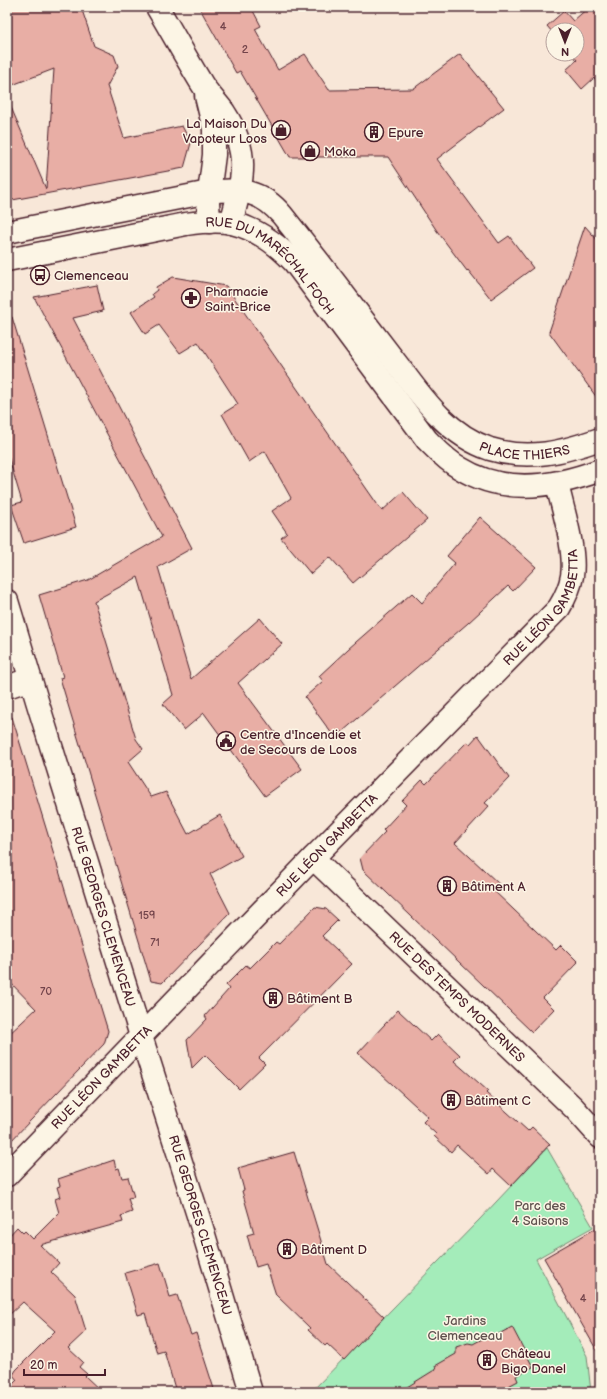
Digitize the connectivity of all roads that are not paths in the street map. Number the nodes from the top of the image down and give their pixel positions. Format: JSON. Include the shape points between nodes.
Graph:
{"nodes":[{"id":1,"x":158,"y":7,"type":"edge"},
{"id":2,"x":203,"y":85,"type":"junction"},
{"id":3,"x":240,"y":190,"type":"junction"},
{"id":4,"x":209,"y":192,"type":"junction"},
{"id":5,"x":209,"y":222,"type":"junction"},
{"id":6,"x":231,"y":223,"type":"junction"},
{"id":7,"x":7,"y":232,"type":"edge"},
{"id":8,"x":7,"y":260,"type":"edge"},
{"id":9,"x":452,"y":428,"type":"joint"},
{"id":10,"x":600,"y":439,"type":"edge"},
{"id":11,"x":600,"y":470,"type":"edge"},
{"id":12,"x":557,"y":484,"type":"junction"},
{"id":13,"x":7,"y":600,"type":"edge"},
{"id":14,"x":30,"y":679,"type":"junction"},
{"id":15,"x":7,"y":687,"type":"edge"},
{"id":16,"x":312,"y":858,"type":"junction"},
{"id":17,"x":141,"y":1036,"type":"junction"},
{"id":18,"x":600,"y":1137,"type":"edge"},
{"id":19,"x":7,"y":1175,"type":"edge"},
{"id":20,"x":251,"y":1392,"type":"edge"}],
"edges":[{"from":1,"to":2,"type":"street"},
{"from":2,"to":3,"type":"street","via":[[224,112],[241,146]]},
{"from":2,"to":4,"type":"street","via":[[214,129],[214,155]]},
{"from":3,"to":4,"type":"street","name":"RUE DU MARÉCHAL FOCH"},
{"from":3,"to":6,"type":"street"},
{"from":3,"to":9,"type":"street","name":"RUE DU MARÉCHAL FOCH","via":[[261,197],[276,207],[420,395]]},
{"from":4,"to":5,"type":"street"},
{"from":4,"to":7,"type":"street","name":"RUE DU MARÉCHAL FOCH"},
{"from":5,"to":6,"type":"street","name":"RUE DU MARÉCHAL FOCH"},
{"from":5,"to":8,"type":"street","name":"RUE DU MARÉCHAL FOCH","via":[[163,227]]},
{"from":6,"to":12,"type":"street","name":"RUE DU MARÉCHAL FOCH","via":[[267,238],[294,262],[427,440],[449,461],[479,478],[501,484]]},
{"from":9,"to":10,"type":"street","name":"PLACE THIERS","via":[[490,449],[518,455],[563,451]]},
{"from":11,"to":12,"type":"street"},
{"from":12,"to":16,"type":"street","name":"RUE LÉON GAMBETTA","via":[[573,563],[570,586],[559,608]]},
{"from":13,"to":14,"type":"street","name":"RUE GEORGES CLEMENCEAU"},
{"from":14,"to":15,"type":"street"},
{"from":14,"to":17,"type":"street","name":"RUE GEORGES CLEMENCEAU"},
{"from":16,"to":17,"type":"street","name":"RUE LÉON GAMBETTA"},
{"from":16,"to":18,"type":"street","name":"RUE DES TEMPS MODERNES","via":[[574,1108]]},
{"from":17,"to":19,"type":"street","name":"RUE LÉON GAMBETTA"},
{"from":17,"to":20,"type":"street","name":"RUE GEORGES CLEMENCEAU"}]}
